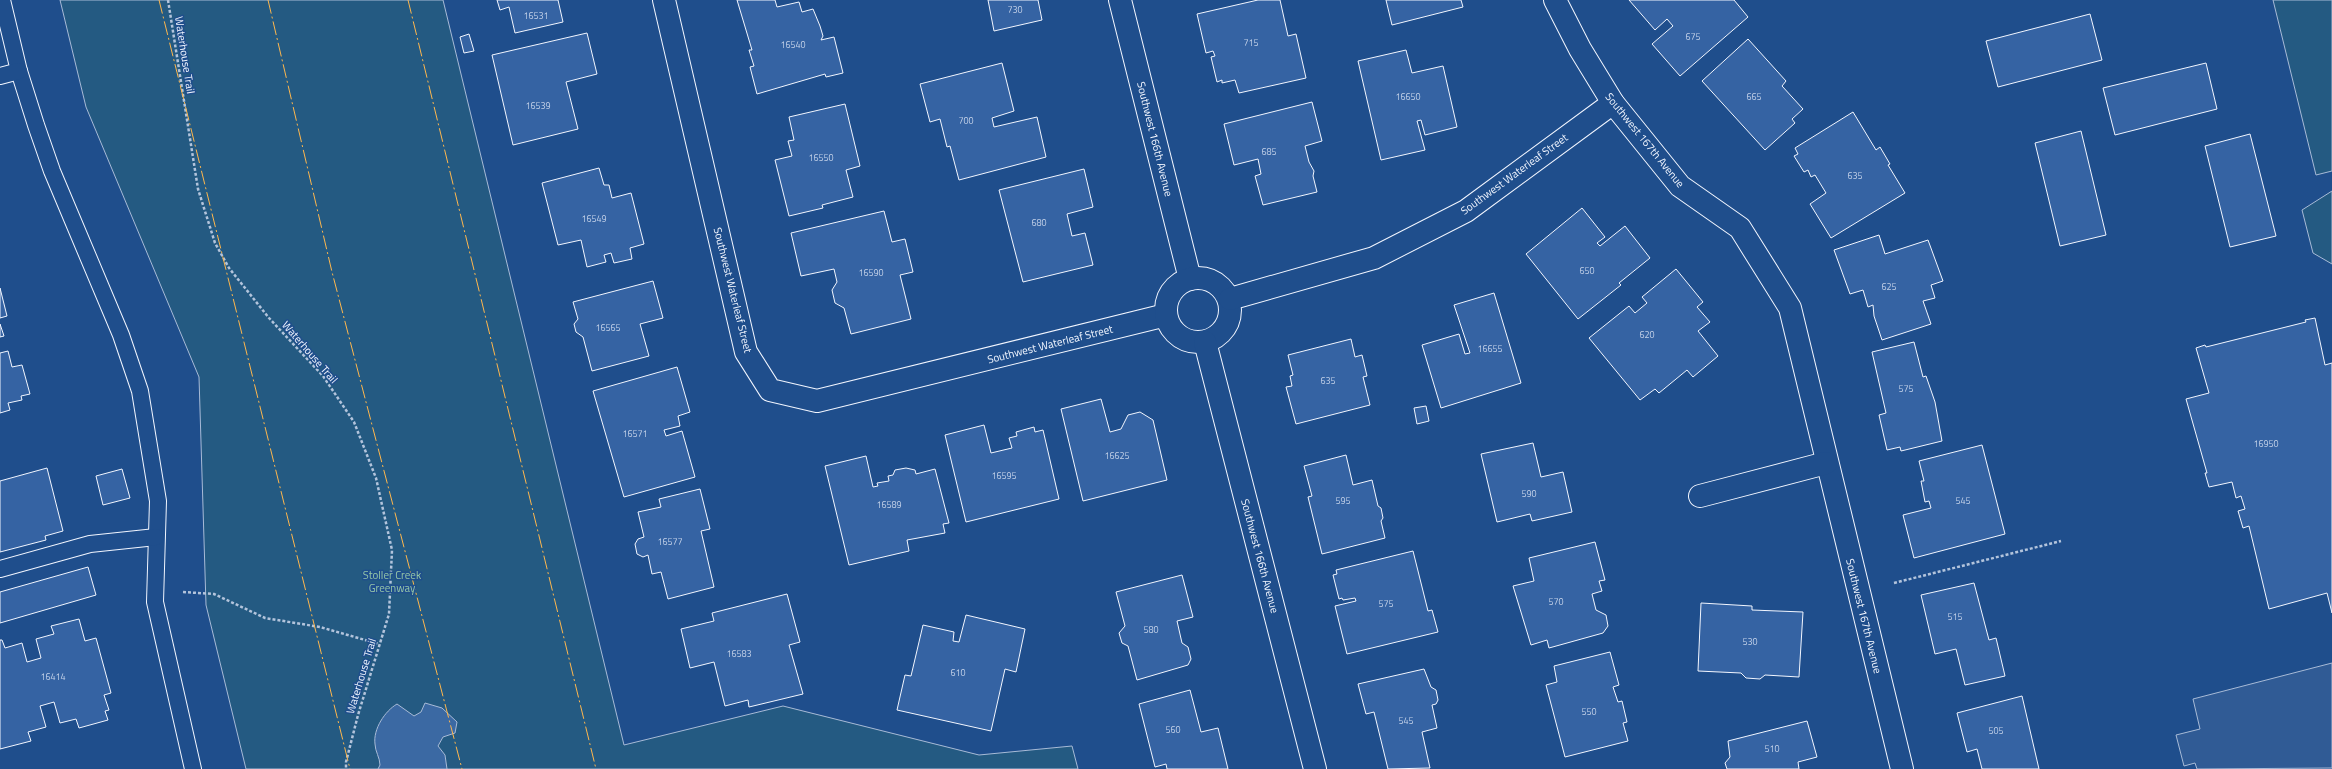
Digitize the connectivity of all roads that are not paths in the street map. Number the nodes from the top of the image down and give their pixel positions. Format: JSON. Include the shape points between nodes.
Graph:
{"nodes":[{"id":1,"x":2,"y":0,"type":"edge"},
{"id":2,"x":664,"y":0,"type":"edge"},
{"id":3,"x":1120,"y":0,"type":"edge"},
{"id":4,"x":1555,"y":0,"type":"edge"},
{"id":5,"x":19,"y":71,"type":"junction"},
{"id":6,"x":0,"y":76,"type":"edge"},
{"id":7,"x":1612,"y":103,"type":"junction"},
{"id":8,"x":1190,"y":279,"type":"junction"},
{"id":9,"x":1230,"y":299,"type":"junction"},
{"id":10,"x":1166,"y":315,"type":"junction"},
{"id":11,"x":1204,"y":342,"type":"junction"},
{"id":12,"x":1826,"y":462,"type":"junction"},
{"id":13,"x":1700,"y":496,"type":"dead end"},
{"id":14,"x":156,"y":538,"type":"junction"},
{"id":15,"x":0,"y":569,"type":"edge"},
{"id":16,"x":193,"y":769,"type":"edge"},
{"id":17,"x":1315,"y":769,"type":"edge"},
{"id":18,"x":1902,"y":769,"type":"edge"}],
"edges":[{"from":1,"to":5,"type":"lane"},
{"from":2,"to":10,"type":"street","name":"Southwest Waterleaf Street","via":[[746,352],[770,390],[817,401]]},
{"from":3,"to":8,"type":"street","name":"Southwest 166th Avenue"},
{"from":4,"to":7,"type":"street","name":"Southwest 167th Avenue"},
{"from":5,"to":6,"type":"lane"},
{"from":5,"to":14,"type":"lane","via":[[52,171],[121,335],[140,391],[158,501]]},
{"from":7,"to":9,"type":"street","name":"Southwest Waterleaf Street","via":[[1466,211],[1374,258]]},
{"from":7,"to":12,"type":"street","name":"Southwest 167th Avenue","via":[[1680,186],[1740,228],[1790,308]]},
{"from":8,"to":9,"type":"street","via":[[1204,277],[1216,282]]},
{"from":8,"to":10,"type":"street","via":[[1172,290],[1166,302]]},
{"from":9,"to":11,"type":"street","via":[[1231,316],[1226,328],[1221,334]]},
{"from":10,"to":11,"type":"street","via":[[1171,329],[1179,337],[1196,343]]},
{"from":11,"to":17,"type":"street","name":"Southwest 166th Avenue"},
{"from":12,"to":13,"type":"street"},
{"from":12,"to":18,"type":"street","name":"Southwest 167th Avenue"},
{"from":14,"to":15,"type":"lane","via":[[90,544]]},
{"from":14,"to":16,"type":"lane","via":[[155,602]]}]}
